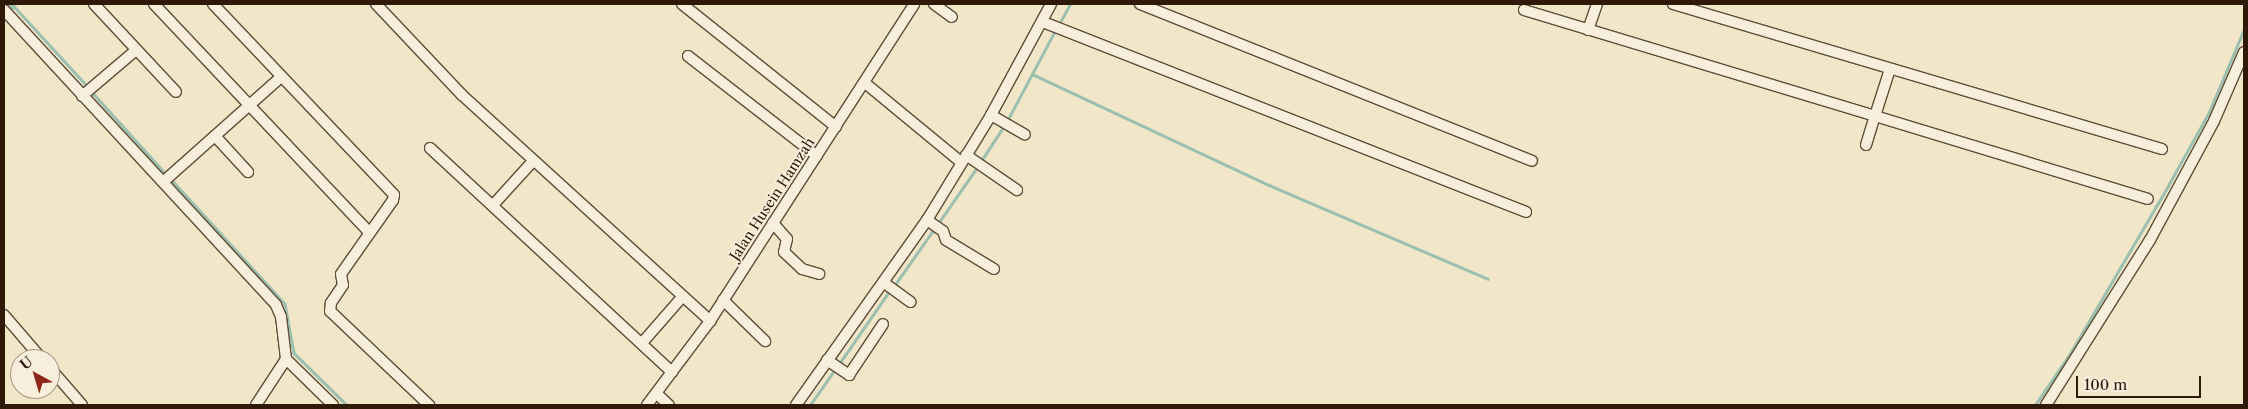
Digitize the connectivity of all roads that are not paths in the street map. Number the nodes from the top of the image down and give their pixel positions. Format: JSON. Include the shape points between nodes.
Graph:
{"nodes":[{"id":1,"x":94,"y":4,"type":"edge"},
{"id":2,"x":154,"y":4,"type":"edge"},
{"id":3,"x":213,"y":4,"type":"edge"},
{"id":4,"x":376,"y":4,"type":"edge"},
{"id":5,"x":682,"y":4,"type":"edge"},
{"id":6,"x":914,"y":4,"type":"edge"},
{"id":7,"x":934,"y":4,"type":"edge"},
{"id":8,"x":1051,"y":4,"type":"edge"},
{"id":9,"x":1140,"y":4,"type":"edge"},
{"id":10,"x":1597,"y":4,"type":"edge"},
{"id":11,"x":1673,"y":4,"type":"edge"},
{"id":12,"x":4,"y":10,"type":"edge"},
{"id":13,"x":1524,"y":10,"type":"dead end"},
{"id":14,"x":952,"y":17,"type":"dead end"},
{"id":15,"x":1044,"y":22,"type":"junction"},
{"id":16,"x":1588,"y":30,"type":"junction"},
{"id":17,"x":136,"y":50,"type":"junction"},
{"id":18,"x":2244,"y":52,"type":"edge"},
{"id":19,"x":688,"y":56,"type":"dead end"},
{"id":20,"x":1890,"y":69,"type":"junction"},
{"id":21,"x":281,"y":78,"type":"junction"},
{"id":22,"x":865,"y":83,"type":"junction"},
{"id":23,"x":176,"y":92,"type":"dead end"},
{"id":24,"x":86,"y":93,"type":"junction"},
{"id":25,"x":248,"y":107,"type":"junction"},
{"id":26,"x":993,"y":116,"type":"junction"},
{"id":27,"x":1875,"y":116,"type":"junction"},
{"id":28,"x":836,"y":127,"type":"junction"},
{"id":29,"x":1025,"y":135,"type":"dead end"},
{"id":30,"x":215,"y":136,"type":"junction"},
{"id":31,"x":1866,"y":145,"type":"dead end"},
{"id":32,"x":430,"y":148,"type":"dead end"},
{"id":33,"x":2162,"y":149,"type":"dead end"},
{"id":34,"x":817,"y":156,"type":"junction"},
{"id":35,"x":965,"y":158,"type":"junction"},
{"id":36,"x":533,"y":161,"type":"junction"},
{"id":37,"x":1532,"y":161,"type":"dead end"},
{"id":38,"x":248,"y":172,"type":"dead end"},
{"id":39,"x":167,"y":178,"type":"junction"},
{"id":40,"x":1016,"y":190,"type":"dead end"},
{"id":41,"x":2148,"y":199,"type":"dead end"},
{"id":42,"x":494,"y":204,"type":"junction"},
{"id":43,"x":1526,"y":212,"type":"dead end"},
{"id":44,"x":929,"y":221,"type":"junction"},
{"id":45,"x":773,"y":223,"type":"junction"},
{"id":46,"x":369,"y":232,"type":"junction"},
{"id":47,"x":994,"y":268,"type":"dead end"},
{"id":48,"x":819,"y":274,"type":"dead end"},
{"id":49,"x":885,"y":283,"type":"junction"},
{"id":50,"x":683,"y":296,"type":"junction"},
{"id":51,"x":723,"y":300,"type":"junction"},
{"id":52,"x":911,"y":302,"type":"dead end"},
{"id":53,"x":4,"y":315,"type":"edge"},
{"id":54,"x":710,"y":321,"type":"junction"},
{"id":55,"x":883,"y":324,"type":"dead end"},
{"id":56,"x":765,"y":341,"type":"dead end"},
{"id":57,"x":642,"y":343,"type":"junction"},
{"id":58,"x":33,"y":349,"type":"edge"},
{"id":59,"x":286,"y":359,"type":"junction"},
{"id":60,"x":829,"y":362,"type":"junction"},
{"id":61,"x":672,"y":372,"type":"junction"},
{"id":62,"x":60,"y":380,"type":"edge"},
{"id":63,"x":657,"y":394,"type":"junction"},
{"id":64,"x":82,"y":405,"type":"edge"},
{"id":65,"x":256,"y":405,"type":"edge"},
{"id":66,"x":333,"y":405,"type":"edge"},
{"id":67,"x":429,"y":405,"type":"edge"},
{"id":68,"x":647,"y":405,"type":"edge"},
{"id":69,"x":669,"y":405,"type":"edge"},
{"id":70,"x":796,"y":405,"type":"edge"},
{"id":71,"x":2046,"y":405,"type":"edge"}],
"edges":[{"from":1,"to":17,"type":"street"},
{"from":2,"to":25,"type":"street"},
{"from":3,"to":21,"type":"street"},
{"from":4,"to":36,"type":"street","via":[[462,95]]},
{"from":5,"to":28,"type":"street"},
{"from":6,"to":22,"type":"street","name":"Jalan Husein Hamzah"},
{"from":7,"to":14,"type":"street"},
{"from":8,"to":15,"type":"street"},
{"from":9,"to":37,"type":"street"},
{"from":10,"to":16,"type":"street"},
{"from":11,"to":20,"type":"street"},
{"from":12,"to":24,"type":"street"},
{"from":13,"to":16,"type":"street"},
{"from":15,"to":26,"type":"street"},
{"from":15,"to":43,"type":"street"},
{"from":16,"to":27,"type":"street"},
{"from":17,"to":23,"type":"street"},
{"from":17,"to":24,"type":"street"},
{"from":18,"to":71,"type":"street","via":[[2214,121],[2150,240]]},
{"from":19,"to":34,"type":"street"},
{"from":20,"to":27,"type":"street"},
{"from":20,"to":33,"type":"street"},
{"from":21,"to":25,"type":"street"},
{"from":21,"to":46,"type":"street","via":[[394,194]]},
{"from":22,"to":28,"type":"street","name":"Jalan Husein Hamzah"},
{"from":22,"to":35,"type":"street"},
{"from":24,"to":39,"type":"street"},
{"from":25,"to":30,"type":"street"},
{"from":25,"to":46,"type":"street"},
{"from":26,"to":29,"type":"street"},
{"from":26,"to":35,"type":"street"},
{"from":27,"to":31,"type":"street"},
{"from":27,"to":41,"type":"street"},
{"from":28,"to":34,"type":"street","name":"Jalan Husein Hamzah"},
{"from":30,"to":38,"type":"street"},
{"from":30,"to":39,"type":"street"},
{"from":32,"to":42,"type":"street"},
{"from":34,"to":45,"type":"street","name":"Jalan Husein Hamzah"},
{"from":35,"to":40,"type":"street"},
{"from":35,"to":44,"type":"street"},
{"from":36,"to":42,"type":"street"},
{"from":36,"to":50,"type":"street"},
{"from":39,"to":59,"type":"street","via":[[276,305],[281,317]]},
{"from":42,"to":57,"type":"street"},
{"from":44,"to":47,"type":"street","via":[[943,231],[946,240]]},
{"from":44,"to":49,"type":"street"},
{"from":45,"to":48,"type":"street","via":[[787,239],[784,252],[802,269]]},
{"from":45,"to":51,"type":"street","name":"Jalan Husein Hamzah"},
{"from":46,"to":67,"type":"street","via":[[341,274],[343,284],[330,303],[330,311]]},
{"from":49,"to":52,"type":"street"},
{"from":49,"to":60,"type":"street"},
{"from":50,"to":54,"type":"street"},
{"from":50,"to":57,"type":"street"},
{"from":51,"to":54,"type":"street","name":"Jalan Husein Hamzah"},
{"from":51,"to":56,"type":"street"},
{"from":53,"to":58,"type":"street"},
{"from":54,"to":61,"type":"street","name":"Jalan Husein Hamzah"},
{"from":55,"to":60,"type":"street","via":[[848,375]]},
{"from":57,"to":61,"type":"street"},
{"from":59,"to":65,"type":"street"},
{"from":59,"to":66,"type":"street"},
{"from":60,"to":70,"type":"street"},
{"from":61,"to":63,"type":"street","name":"Jalan Husein Hamzah"},
{"from":62,"to":64,"type":"street"},
{"from":63,"to":68,"type":"street","name":"Jalan Husein Hamzah"},
{"from":63,"to":69,"type":"street"}]}
